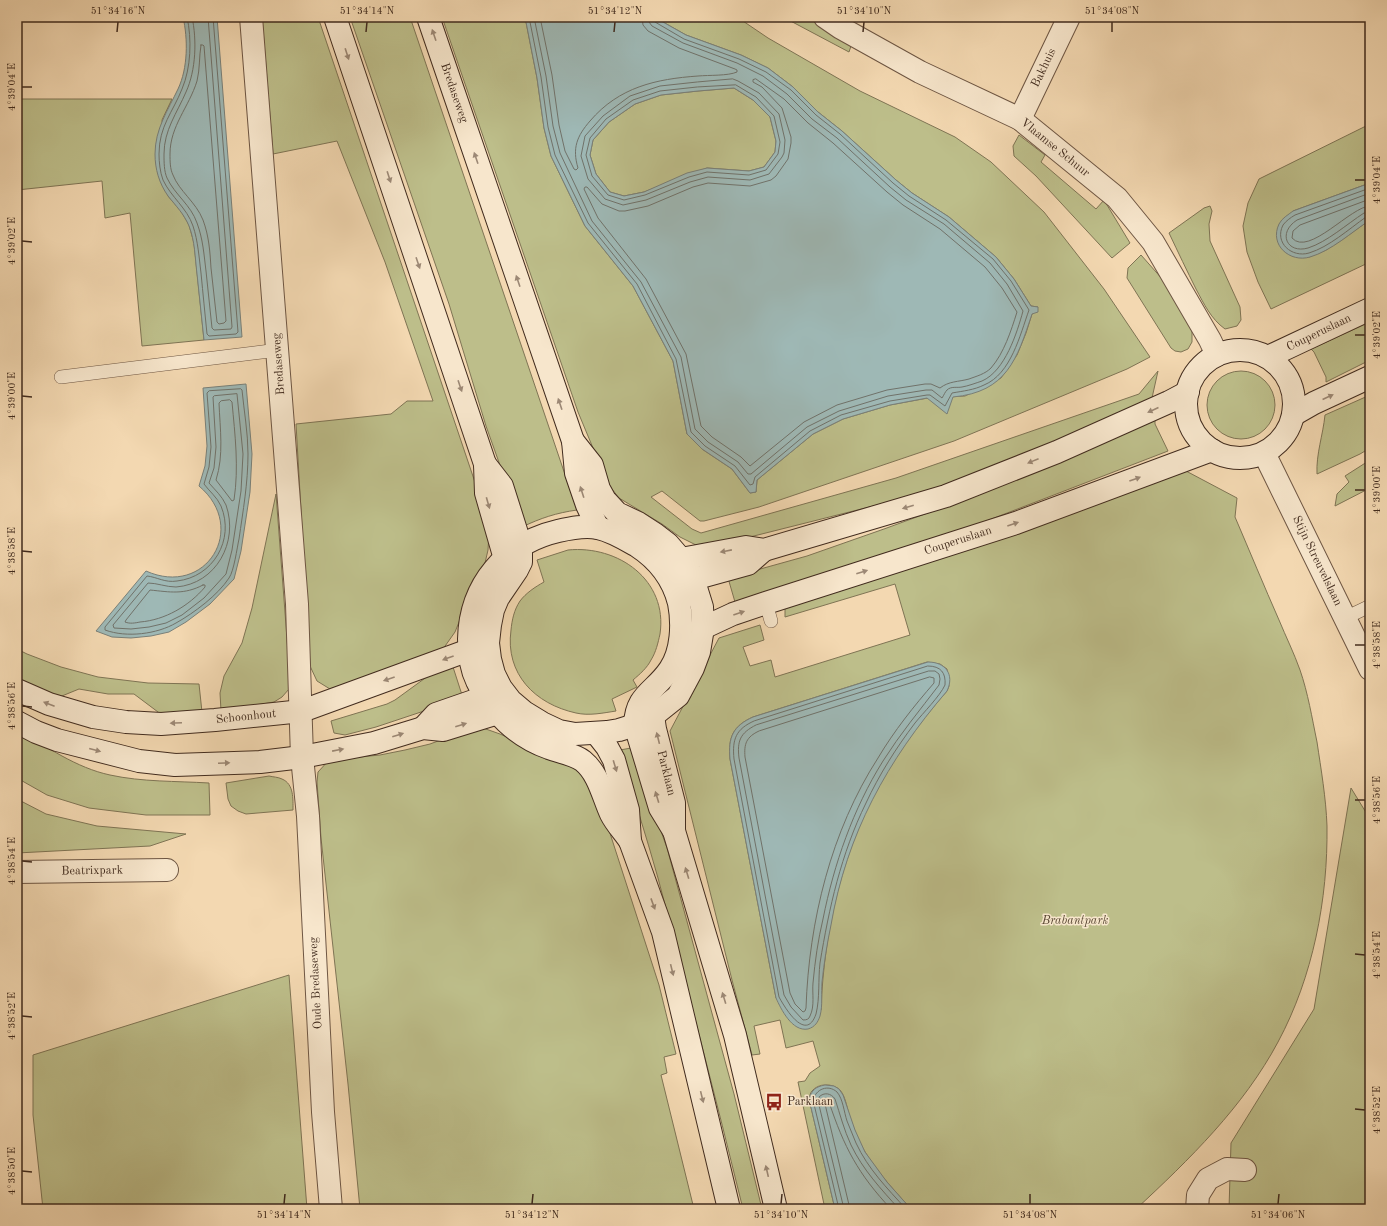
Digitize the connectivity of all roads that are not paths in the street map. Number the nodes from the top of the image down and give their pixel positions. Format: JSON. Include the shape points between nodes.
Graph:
{"nodes":[{"id":1,"x":252,"y":17,"type":"edge"},
{"id":2,"x":335,"y":17,"type":"edge"},
{"id":3,"x":428,"y":17,"type":"edge"},
{"id":4,"x":825,"y":17,"type":"edge"},
{"id":5,"x":1069,"y":17,"type":"edge"},
{"id":6,"x":1020,"y":119,"type":"junction"},
{"id":7,"x":1370,"y":309,"type":"edge"},
{"id":8,"x":278,"y":350,"type":"junction"},
{"id":9,"x":1217,"y":355,"type":"junction"},
{"id":10,"x":1268,"y":357,"type":"junction"},
{"id":11,"x":61,"y":377,"type":"dead end"},
{"id":12,"x":1370,"y":378,"type":"edge"},
{"id":13,"x":1188,"y":392,"type":"junction"},
{"id":14,"x":1293,"y":415,"type":"junction"},
{"id":15,"x":573,"y":441,"type":"junction"},
{"id":16,"x":1212,"y":450,"type":"junction"},
{"id":17,"x":1264,"y":453,"type":"junction"},
{"id":18,"x":598,"y":528,"type":"junction"},
{"id":19,"x":764,"y":550,"type":"junction"},
{"id":20,"x":513,"y":552,"type":"junction"},
{"id":21,"x":681,"y":559,"type":"junction"},
{"id":22,"x":693,"y":578,"type":"junction"},
{"id":23,"x":670,"y":580,"type":"junction"},
{"id":24,"x":1370,"y":606,"type":"edge"},
{"id":25,"x":1345,"y":618,"type":"junction"},
{"id":26,"x":703,"y":628,"type":"junction"},
{"id":27,"x":469,"y":650,"type":"junction"},
{"id":28,"x":1370,"y":669,"type":"edge"},
{"id":29,"x":17,"y":690,"type":"edge"},
{"id":30,"x":496,"y":701,"type":"junction"},
{"id":31,"x":302,"y":711,"type":"junction"},
{"id":32,"x":644,"y":721,"type":"junction"},
{"id":33,"x":17,"y":722,"type":"edge"},
{"id":34,"x":596,"y":733,"type":"junction"},
{"id":35,"x":302,"y":757,"type":"junction"},
{"id":36,"x":630,"y":841,"type":"junction"},
{"id":37,"x":167,"y":870,"type":"dead end"},
{"id":38,"x":17,"y":872,"type":"edge"},
{"id":39,"x":1245,"y":1170,"type":"dead end"},
{"id":40,"x":331,"y":1209,"type":"edge"},
{"id":41,"x":729,"y":1209,"type":"edge"},
{"id":42,"x":776,"y":1209,"type":"edge"},
{"id":43,"x":1197,"y":1209,"type":"edge"}],
"edges":[{"from":1,"to":8,"type":"main road","name":"Bredaseweg"},
{"from":2,"to":20,"type":"main road","one_way":true,"via":[[485,464],[502,486]]},
{"from":15,"to":3,"type":"main road","name":"Bredaseweg","one_way":true},
{"from":4,"to":6,"type":"main road","name":"Vlaamse Schuur","via":[[920,72]]},
{"from":5,"to":6,"type":"main road","name":"Bakhuis"},
{"from":6,"to":9,"type":"main road","name":"Vlaamse Schuur","via":[[1118,198],[1153,242]]},
{"from":7,"to":10,"type":"main road","name":"Couperuslaan"},
{"from":8,"to":11,"type":"lane"},
{"from":8,"to":31,"type":"main road","name":"Bredaseweg"},
{"from":9,"to":10,"type":"main road","via":[[1240,350]]},
{"from":9,"to":13,"type":"main road","via":[[1203,364]]},
{"from":10,"to":14,"type":"main road","via":[[1281,368],[1290,382],[1294,398]]},
{"from":14,"to":12,"type":"main road","one_way":true},
{"from":13,"to":16,"type":"main road","via":[[1186,409],[1190,425],[1199,439]]},
{"from":13,"to":19,"type":"main road","one_way":true,"via":[[1064,448],[946,496]]},
{"from":14,"to":17,"type":"main road","via":[[1290,427],[1283,438]]},
{"from":18,"to":15,"type":"main road","name":"Bredaseweg","one_way":true,"via":[[576,473]]},
{"from":15,"to":21,"type":"main road","name":"Bredaseweg","via":[[592,465],[605,500],[617,513],[638,523],[668,544]]},
{"from":16,"to":17,"type":"main road","via":[[1228,457],[1246,458]]},
{"from":26,"to":16,"type":"main road","name":"Couperuslaan","one_way":true,"via":[[734,614],[768,612]]},
{"from":17,"to":25,"type":"main road","name":"Stijn Streuvelslaan"},
{"from":18,"to":20,"type":"main road","via":[[583,527],[553,532],[538,537]]},
{"from":18,"to":23,"type":"main road","via":[[617,535],[648,554],[660,565]]},
{"from":19,"to":21,"type":"main road","one_way":true,"via":[[746,547]]},
{"from":19,"to":22,"type":"main road","via":[[748,564]]},
{"from":20,"to":27,"type":"main road","via":[[492,571],[482,587],[470,623]]},
{"from":20,"to":30,"type":"main road","via":[[520,562],[493,610],[488,643]]},
{"from":21,"to":22,"type":"main road"},
{"from":22,"to":23,"type":"main road"},
{"from":22,"to":26,"type":"main road","via":[[702,607]]},
{"from":23,"to":32,"type":"main road","via":[[679,604],[680,639],[670,669],[640,702],[635,713]]},
{"from":24,"to":25,"type":"lane"},
{"from":25,"to":28,"type":"main road","name":"Stijn Streuvelslaan"},
{"from":26,"to":32,"type":"main road","via":[[699,652],[687,682],[678,696]]},
{"from":27,"to":30,"type":"main road","via":[[476,680]]},
{"from":27,"to":31,"type":"main road","name":"Schoonhout","one_way":true},
{"from":31,"to":29,"type":"main road","name":"Schoonhout","one_way":true,"via":[[161,724],[126,722],[70,711]]},
{"from":30,"to":34,"type":"main road","via":[[511,701],[524,712],[559,731],[575,734]]},
{"from":35,"to":30,"type":"main road","one_way":true,"via":[[374,743],[423,728],[442,730]]},
{"from":30,"to":36,"type":"main road","via":[[507,724],[533,741],[582,759],[591,769],[612,816]]},
{"from":31,"to":35,"type":"main road","name":"Bredaseweg"},
{"from":32,"to":34,"type":"main road","via":[[619,730]]},
{"from":42,"to":32,"type":"main road","name":"Parklaan","one_way":true,"via":[[735,1035],[674,831],[660,808]]},
{"from":33,"to":35,"type":"main road","one_way":true,"via":[[57,740],[139,761],[182,764],[260,762]]},
{"from":34,"to":36,"type":"main road","one_way":true,"via":[[614,760],[628,810]]},
{"from":35,"to":40,"type":"main road","name":"Oude Bredaseweg","via":[[308,816],[323,1112]]},
{"from":36,"to":41,"type":"main road","one_way":true,"via":[[663,932]]},
{"from":37,"to":38,"type":"main road","name":"Beatrixpark"},
{"from":39,"to":43,"type":"main road","via":[[1227,1169],[1208,1179],[1198,1195]]}]}
